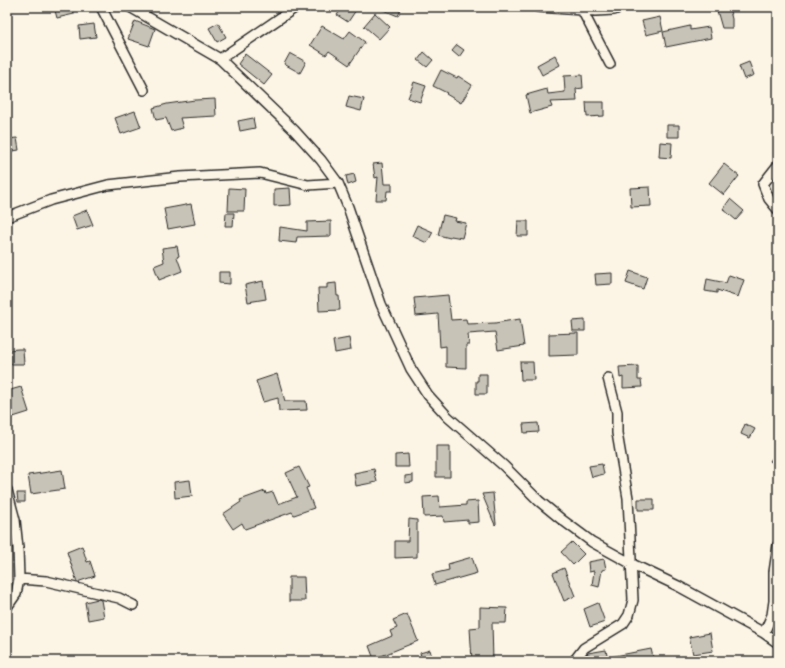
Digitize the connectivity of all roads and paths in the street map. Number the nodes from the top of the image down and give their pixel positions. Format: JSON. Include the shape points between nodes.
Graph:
{"nodes":[{"id":1,"x":101,"y":7,"type":"edge"},
{"id":2,"x":130,"y":7,"type":"edge"},
{"id":3,"x":296,"y":7,"type":"edge"},
{"id":4,"x":538,"y":7,"type":"edge"},
{"id":5,"x":621,"y":7,"type":"edge"},
{"id":6,"x":553,"y":8,"type":"edge"},
{"id":7,"x":582,"y":10,"type":"junction"},
{"id":8,"x":220,"y":59,"type":"junction"},
{"id":9,"x":610,"y":64,"type":"dead end"},
{"id":10,"x":144,"y":90,"type":"dead end"},
{"id":11,"x":778,"y":165,"type":"edge"},
{"id":12,"x":338,"y":183,"type":"junction"},
{"id":13,"x":778,"y":210,"type":"edge"},
{"id":14,"x":7,"y":217,"type":"edge"},
{"id":15,"x":608,"y":378,"type":"dead end"},
{"id":16,"x":7,"y":490,"type":"edge"},
{"id":17,"x":778,"y":545,"type":"edge"},
{"id":18,"x":632,"y":564,"type":"junction"},
{"id":19,"x":19,"y":579,"type":"junction"},
{"id":20,"x":133,"y":605,"type":"dead end"},
{"id":21,"x":7,"y":607,"type":"edge"},
{"id":22,"x":764,"y":633,"type":"junction"},
{"id":23,"x":778,"y":643,"type":"edge"},
{"id":24,"x":574,"y":661,"type":"edge"}],
"edges":[{"from":1,"to":10,"type":"street"},
{"from":2,"to":8,"type":"street"},
{"from":3,"to":8,"type":"street"},
{"from":4,"to":6,"type":"street"},
{"from":5,"to":7,"type":"street","via":[[614,10]]},
{"from":6,"to":7,"type":"street"},
{"from":7,"to":9,"type":"street"},
{"from":8,"to":12,"type":"street","via":[[294,130]]},
{"from":11,"to":13,"type":"street","via":[[762,184]]},
{"from":12,"to":14,"type":"street","via":[[308,186],[260,173],[180,177],[108,186],[51,200]]},
{"from":12,"to":18,"type":"street","via":[[381,304],[411,369],[428,395],[448,417],[539,501],[592,542]]},
{"from":15,"to":18,"type":"street","via":[[617,412],[617,433],[628,498]]},
{"from":16,"to":19,"type":"street","via":[[15,520]]},
{"from":17,"to":22,"type":"street","via":[[772,615]]},
{"from":18,"to":22,"type":"street"},
{"from":18,"to":24,"type":"street","via":[[633,600],[629,614],[623,624],[584,648]]},
{"from":19,"to":20,"type":"street","via":[[46,581],[119,598]]},
{"from":19,"to":21,"type":"street","via":[[16,594]]},
{"from":22,"to":23,"type":"street"}]}
